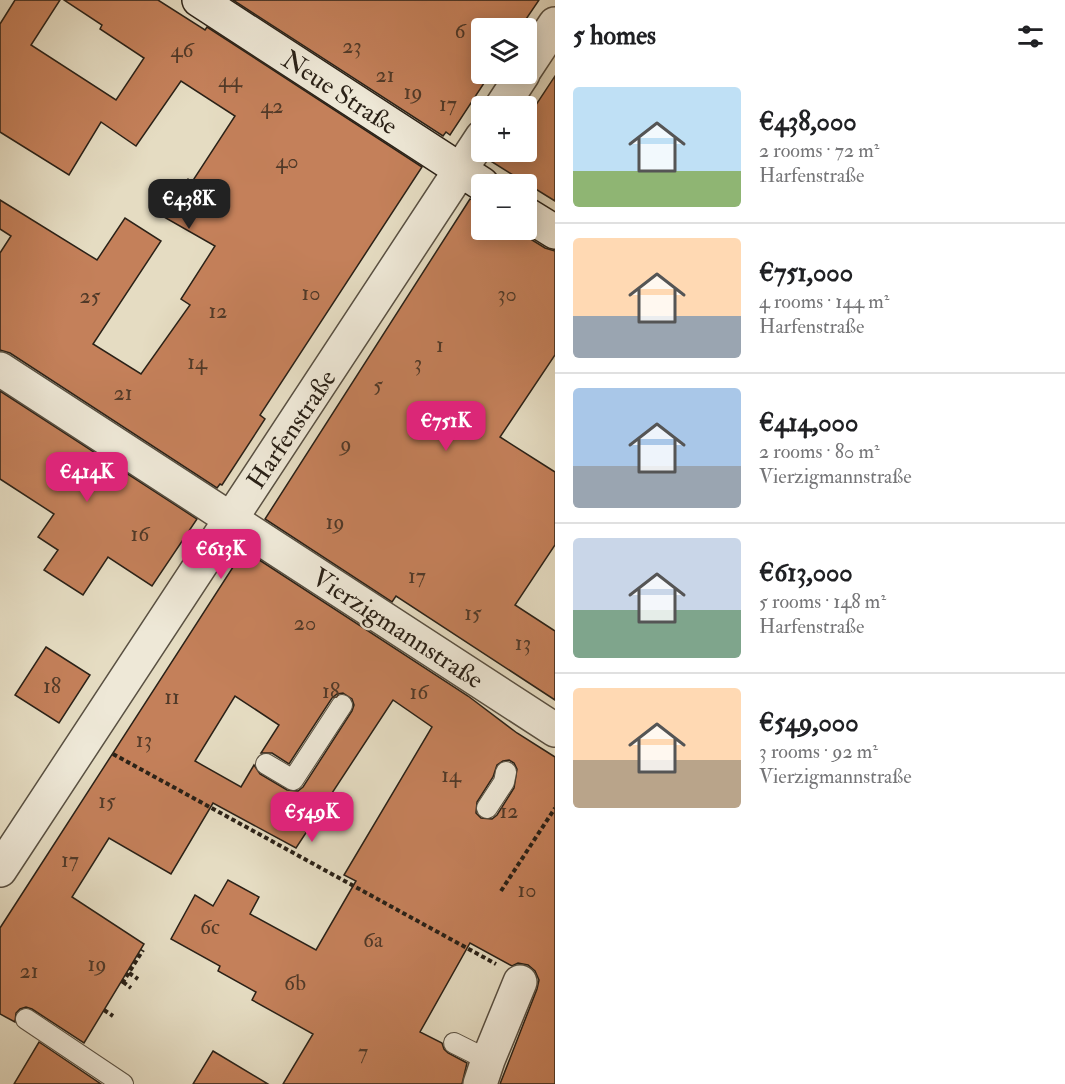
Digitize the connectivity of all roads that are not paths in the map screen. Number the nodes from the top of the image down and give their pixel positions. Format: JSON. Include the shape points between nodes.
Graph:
{"nodes":[{"id":1,"x":199,"y":0,"type":"edge"},
{"id":2,"x":555,"y":24,"type":"edge"},
{"id":3,"x":537,"y":51,"type":"edge"},
{"id":4,"x":471,"y":177,"type":"edge"},
{"id":5,"x":537,"y":221,"type":"edge"},
{"id":6,"x":555,"y":232,"type":"edge"},
{"id":7,"x":0,"y":369,"type":"edge"},
{"id":8,"x":231,"y":519,"type":"junction"},
{"id":9,"x":342,"y":705,"type":"dead end"},
{"id":10,"x":555,"y":730,"type":"edge"},
{"id":11,"x":266,"y":764,"type":"dead end"},
{"id":12,"x":506,"y":772,"type":"dead end"},
{"id":13,"x":487,"y":808,"type":"dead end"},
{"id":14,"x":0,"y":870,"type":"edge"},
{"id":15,"x":520,"y":981,"type":"road end"},
{"id":16,"x":26,"y":1019,"type":"dead end"},
{"id":17,"x":454,"y":1043,"type":"dead end"},
{"id":18,"x":484,"y":1072,"type":"edge"},
{"id":19,"x":123,"y":1084,"type":"edge"}],
"edges":[{"from":1,"to":4,"type":"street","name":"Neue Straße"},
{"from":2,"to":3,"type":"street"},
{"from":4,"to":8,"type":"street","name":"Harfenstraße"},
{"from":5,"to":6,"type":"street"},
{"from":7,"to":8,"type":"street","name":"Vierzigmannstraße"},
{"from":8,"to":10,"type":"street","name":"Vierzigmannstraße"},
{"from":8,"to":14,"type":"street","name":"Harfenstraße"},
{"from":9,"to":11,"type":"lane","via":[[293,780]]},
{"from":12,"to":13,"type":"lane"},
{"from":15,"to":18,"type":"street"},
{"from":16,"to":19,"type":"lane"},
{"from":17,"to":18,"type":"lane"}]}
